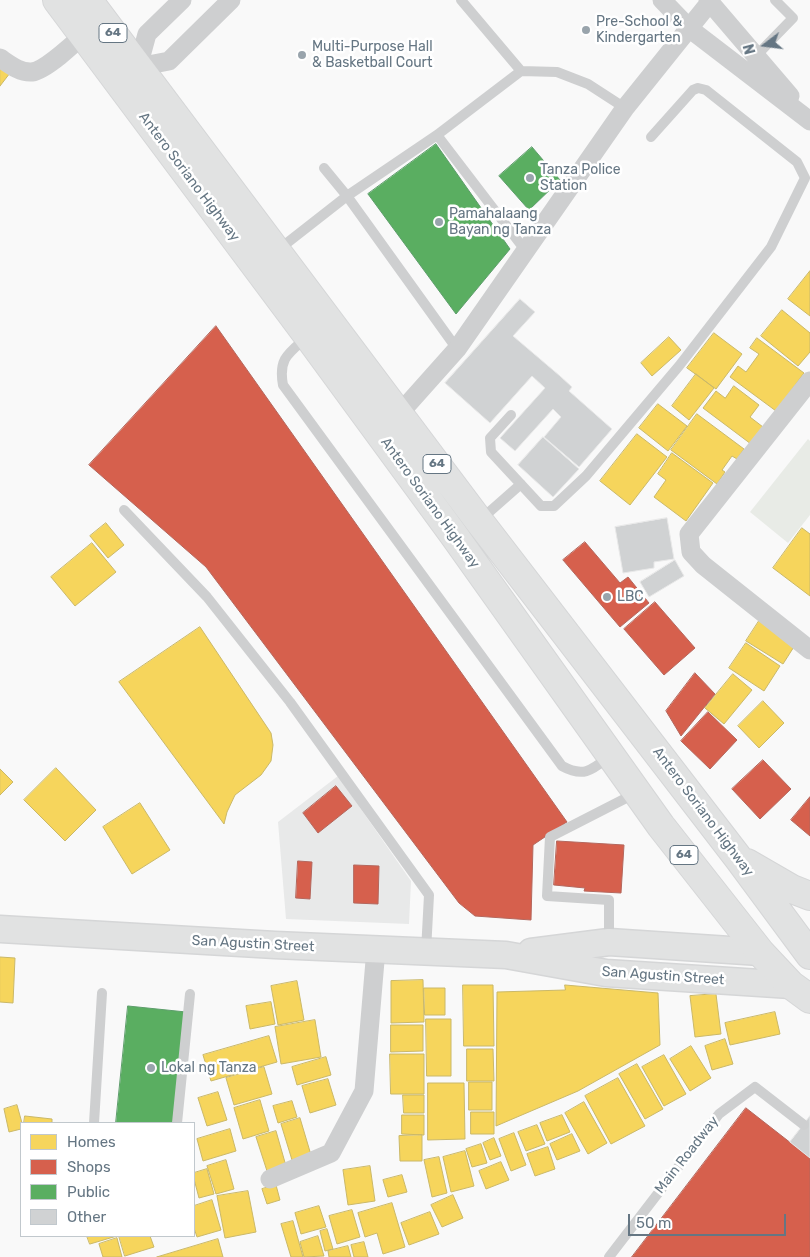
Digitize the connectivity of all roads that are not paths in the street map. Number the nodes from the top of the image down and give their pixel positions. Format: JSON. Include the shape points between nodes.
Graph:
{"nodes":[{"id":1,"x":56,"y":0,"type":"edge"},
{"id":2,"x":182,"y":0,"type":"edge"},
{"id":3,"x":231,"y":0,"type":"edge"},
{"id":4,"x":461,"y":0,"type":"edge"},
{"id":5,"x":662,"y":0,"type":"edge"},
{"id":6,"x":775,"y":0,"type":"edge"},
{"id":7,"x":709,"y":1,"type":"edge"},
{"id":8,"x":91,"y":18,"type":"edge"},
{"id":9,"x":690,"y":29,"type":"junction"},
{"id":10,"x":756,"y":56,"type":"junction"},
{"id":11,"x":0,"y":58,"type":"edge"},
{"id":12,"x":521,"y":71,"type":"junction"},
{"id":13,"x":128,"y":75,"type":"junction"},
{"id":14,"x":625,"y":108,"type":"junction"},
{"id":15,"x":810,"y":120,"type":"edge"},
{"id":16,"x":437,"y":135,"type":"junction"},
{"id":17,"x":651,"y":137,"type":"dead end"},
{"id":18,"x":324,"y":168,"type":"dead end"},
{"id":19,"x":347,"y":196,"type":"junction"},
{"id":20,"x":525,"y":250,"type":"junction"},
{"id":21,"x":277,"y":251,"type":"junction"},
{"id":22,"x":318,"y":328,"type":"junction"},
{"id":23,"x":457,"y":349,"type":"junction"},
{"id":24,"x":810,"y":381,"type":"edge"},
{"id":25,"x":400,"y":414,"type":"junction"},
{"id":26,"x":510,"y":415,"type":"dead end"},
{"id":27,"x":380,"y":435,"type":"junction"},
{"id":28,"x":521,"y":484,"type":"junction"},
{"id":29,"x":124,"y":510,"type":"dead end"},
{"id":30,"x":479,"y":521,"type":"junction"},
{"id":31,"x":809,"y":646,"type":"edge"},
{"id":32,"x":611,"y":756,"type":"junction"},
{"id":33,"x":638,"y":793,"type":"junction"},
{"id":34,"x":739,"y":859,"type":"junction"},
{"id":35,"x":810,"y":896,"type":"edge"},
{"id":36,"x":0,"y":929,"type":"edge"},
{"id":37,"x":609,"y":942,"type":"junction"},
{"id":38,"x":376,"y":949,"type":"junction"},
{"id":39,"x":808,"y":949,"type":"edge"},
{"id":40,"x":426,"y":952,"type":"junction"},
{"id":41,"x":760,"y":952,"type":"junction"},
{"id":42,"x":506,"y":955,"type":"junction"},
{"id":43,"x":804,"y":988,"type":"edge"},
{"id":44,"x":102,"y":993,"type":"dead end"},
{"id":45,"x":190,"y":994,"type":"dead end"},
{"id":46,"x":94,"y":1122,"type":"edge"},
{"id":47,"x":177,"y":1122,"type":"edge"},
{"id":48,"x":804,"y":1124,"type":"dead end"},
{"id":49,"x":270,"y":1179,"type":"dead end"},
{"id":50,"x":609,"y":1257,"type":"edge"}],
"edges":[{"from":1,"to":8,"type":"main road","name":"Antero Soriano Highway","number":"64"},
{"from":2,"to":13,"type":"street","via":[[147,34]]},
{"from":3,"to":13,"type":"street","via":[[169,61]]},
{"from":4,"to":12,"type":"lane"},
{"from":5,"to":9,"type":"street"},
{"from":6,"to":10,"type":"lane","via":[[793,18]]},
{"from":7,"to":9,"type":"street"},
{"from":7,"to":10,"type":"street"},
{"from":8,"to":11,"type":"street","via":[[47,66],[32,72],[18,70]]},
{"from":8,"to":13,"type":"main road","name":"Antero Soriano Highway","number":"64"},
{"from":9,"to":14,"type":"street"},
{"from":9,"to":15,"type":"street"},
{"from":10,"to":15,"type":"street"},
{"from":12,"to":14,"type":"lane","via":[[557,72],[588,84]]},
{"from":12,"to":16,"type":"lane"},
{"from":13,"to":21,"type":"main road","name":"Antero Soriano Highway","number":"64"},
{"from":13,"to":22,"type":"main road","name":"Antero Soriano Highway","number":"64"},
{"from":14,"to":20,"type":"street"},
{"from":16,"to":19,"type":"lane"},
{"from":16,"to":20,"type":"lane"},
{"from":17,"to":28,"type":"lane","via":[[693,90],[706,90],[797,162],[805,178],[771,248],[679,366],[586,476],[554,506],[541,506]]},
{"from":18,"to":19,"type":"lane"},
{"from":19,"to":21,"type":"lane"},
{"from":19,"to":23,"type":"lane"},
{"from":20,"to":23,"type":"street"},
{"from":21,"to":22,"type":"main road","name":"Antero Soriano Highway","number":"64"},
{"from":22,"to":25,"type":"main road","name":"Antero Soriano Highway","number":"64"},
{"from":22,"to":27,"type":"main road","name":"Antero Soriano Highway","number":"64"},
{"from":22,"to":32,"type":"lane","via":[[286,355],[282,364],[283,385],[562,766],[584,772],[593,770]]},
{"from":23,"to":25,"type":"street"},
{"from":24,"to":31,"type":"street","via":[[689,534],[691,552],[703,566]]},
{"from":25,"to":27,"type":"street"},
{"from":25,"to":30,"type":"main road","name":"Antero Soriano Highway","number":"64"},
{"from":26,"to":28,"type":"lane","via":[[490,438],[491,452]]},
{"from":27,"to":32,"type":"main road","name":"Antero Soriano Highway","number":"64"},
{"from":28,"to":30,"type":"lane"},
{"from":29,"to":40,"type":"lane","via":[[207,597],[290,702],[429,895]]},
{"from":30,"to":34,"type":"main road","name":"Antero Soriano Highway","number":"64"},
{"from":32,"to":33,"type":"main road","name":"Antero Soriano Highway","number":"64"},
{"from":33,"to":37,"type":"lane","via":[[550,838],[548,896],[609,900]]},
{"from":33,"to":41,"type":"main road","name":"Antero Soriano Highway","number":"64"},
{"from":34,"to":35,"type":"main road"},
{"from":34,"to":39,"type":"main road","name":"Antero Soriano Highway","number":"64"},
{"from":36,"to":38,"type":"main road","name":"San Agustin Street"},
{"from":37,"to":41,"type":"main road","name":"San Agustin Street"},
{"from":37,"to":42,"type":"main road","name":"San Agustin Street"},
{"from":38,"to":40,"type":"main road","name":"San Agustin Street"},
{"from":38,"to":49,"type":"street","via":[[364,1091],[331,1153]]},
{"from":39,"to":41,"type":"main road","number":"64"},
{"from":40,"to":42,"type":"main road","name":"San Agustin Street"},
{"from":41,"to":43,"type":"main road","name":"Antero Soriano Highway","number":"64"},
{"from":42,"to":43,"type":"main road","name":"San Agustin Street","via":[[606,973]]},
{"from":44,"to":46,"type":"lane"},
{"from":45,"to":47,"type":"lane"},
{"from":48,"to":50,"type":"lane","name":"Main Roadway","via":[[754,1087],[718,1114]]}]}
